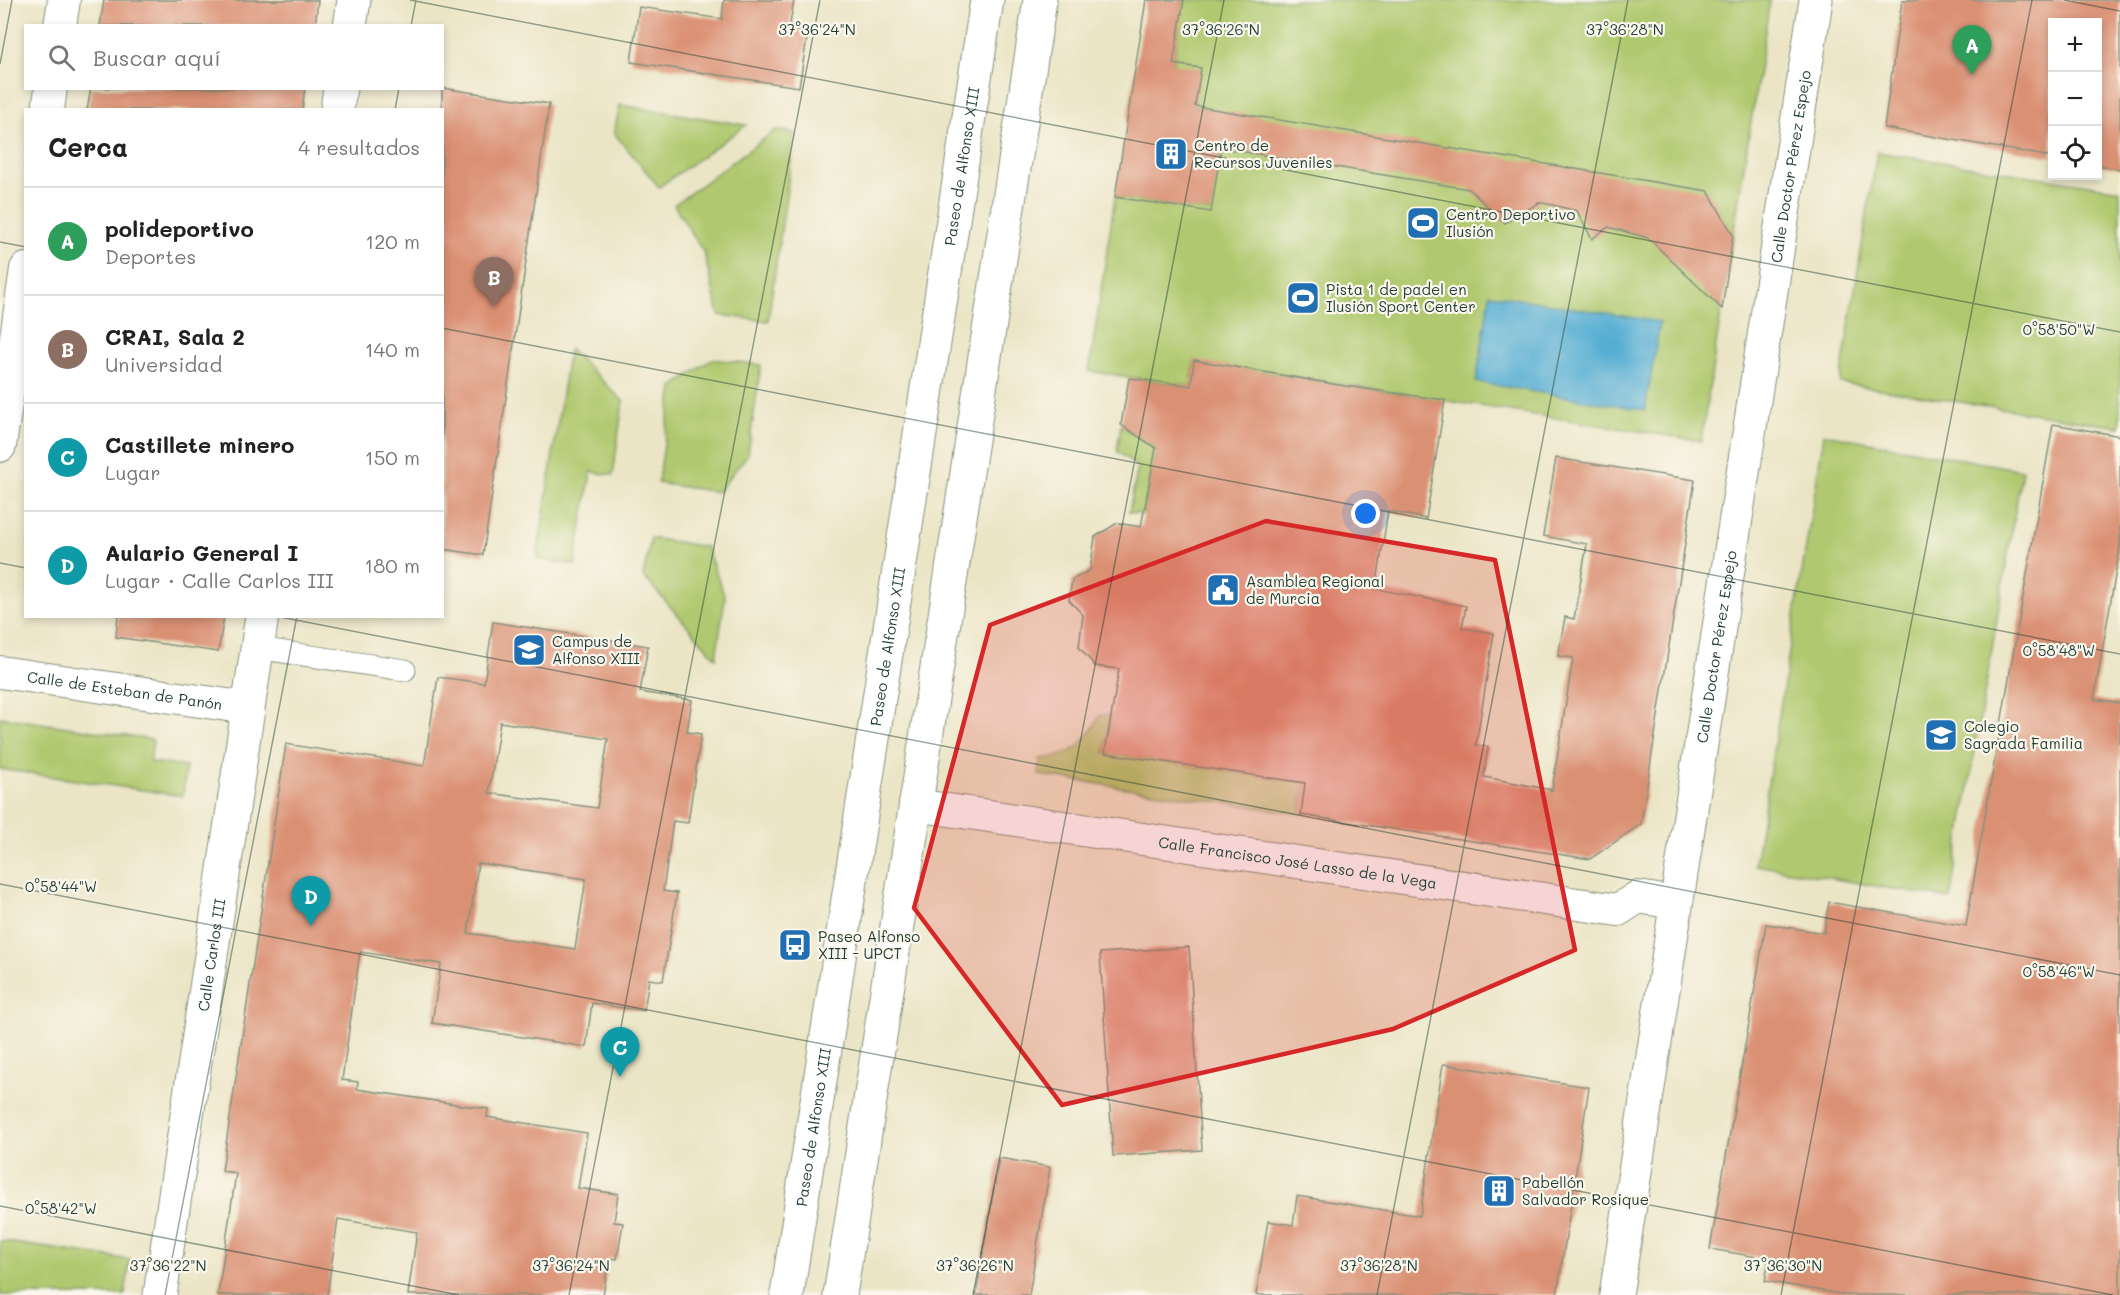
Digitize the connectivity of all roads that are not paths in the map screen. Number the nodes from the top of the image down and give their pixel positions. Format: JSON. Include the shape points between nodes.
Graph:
{"nodes":[{"id":1,"x":64,"y":0,"type":"edge"},
{"id":2,"x":354,"y":0,"type":"edge"},
{"id":3,"x":987,"y":0,"type":"edge"},
{"id":4,"x":1040,"y":0,"type":"edge"},
{"id":5,"x":1816,"y":0,"type":"edge"},
{"id":6,"x":60,"y":24,"type":"edge"},
{"id":7,"x":350,"y":24,"type":"edge"},
{"id":8,"x":51,"y":90,"type":"edge"},
{"id":9,"x":340,"y":90,"type":"edge"},
{"id":10,"x":48,"y":108,"type":"edge"},
{"id":11,"x":337,"y":108,"type":"edge"},
{"id":12,"x":24,"y":283,"type":"edge"},
{"id":13,"x":0,"y":446,"type":"edge"},
{"id":14,"x":259,"y":632,"type":"edge"},
{"id":15,"x":405,"y":670,"type":"dead end"},
{"id":16,"x":0,"y":672,"type":"edge"},
{"id":17,"x":248,"y":708,"type":"junction"},
{"id":18,"x":915,"y":805,"type":"junction"},
{"id":19,"x":1676,"y":903,"type":"junction"},
{"id":20,"x":160,"y":1295,"type":"edge"},
{"id":21,"x":787,"y":1295,"type":"edge"},
{"id":22,"x":840,"y":1295,"type":"edge"},
{"id":23,"x":1616,"y":1295,"type":"edge"}],
"edges":[{"from":1,"to":6,"type":"street"},
{"from":2,"to":7,"type":"main road"},
{"from":3,"to":21,"type":"main road","name":"Paseo de Alfonso XIII"},
{"from":4,"to":18,"type":"main road"},
{"from":5,"to":19,"type":"main road","name":"Calle Doctor Pérez Espejo"},
{"from":8,"to":10,"type":"street"},
{"from":9,"to":11,"type":"main road"},
{"from":12,"to":13,"type":"street"},
{"from":14,"to":15,"type":"lane"},
{"from":14,"to":17,"type":"main road","name":"Calle Carlos III"},
{"from":16,"to":17,"type":"street","name":"Calle de Esteban de Panón"},
{"from":17,"to":20,"type":"main road","name":"Calle Carlos III"},
{"from":18,"to":19,"type":"street","name":"Calle Francisco José Lasso de la Vega","via":[[1618,910],[1638,897]]},
{"from":18,"to":22,"type":"main road"},
{"from":19,"to":23,"type":"main road","name":"Calle Doctor Pérez Espejo"}]}
